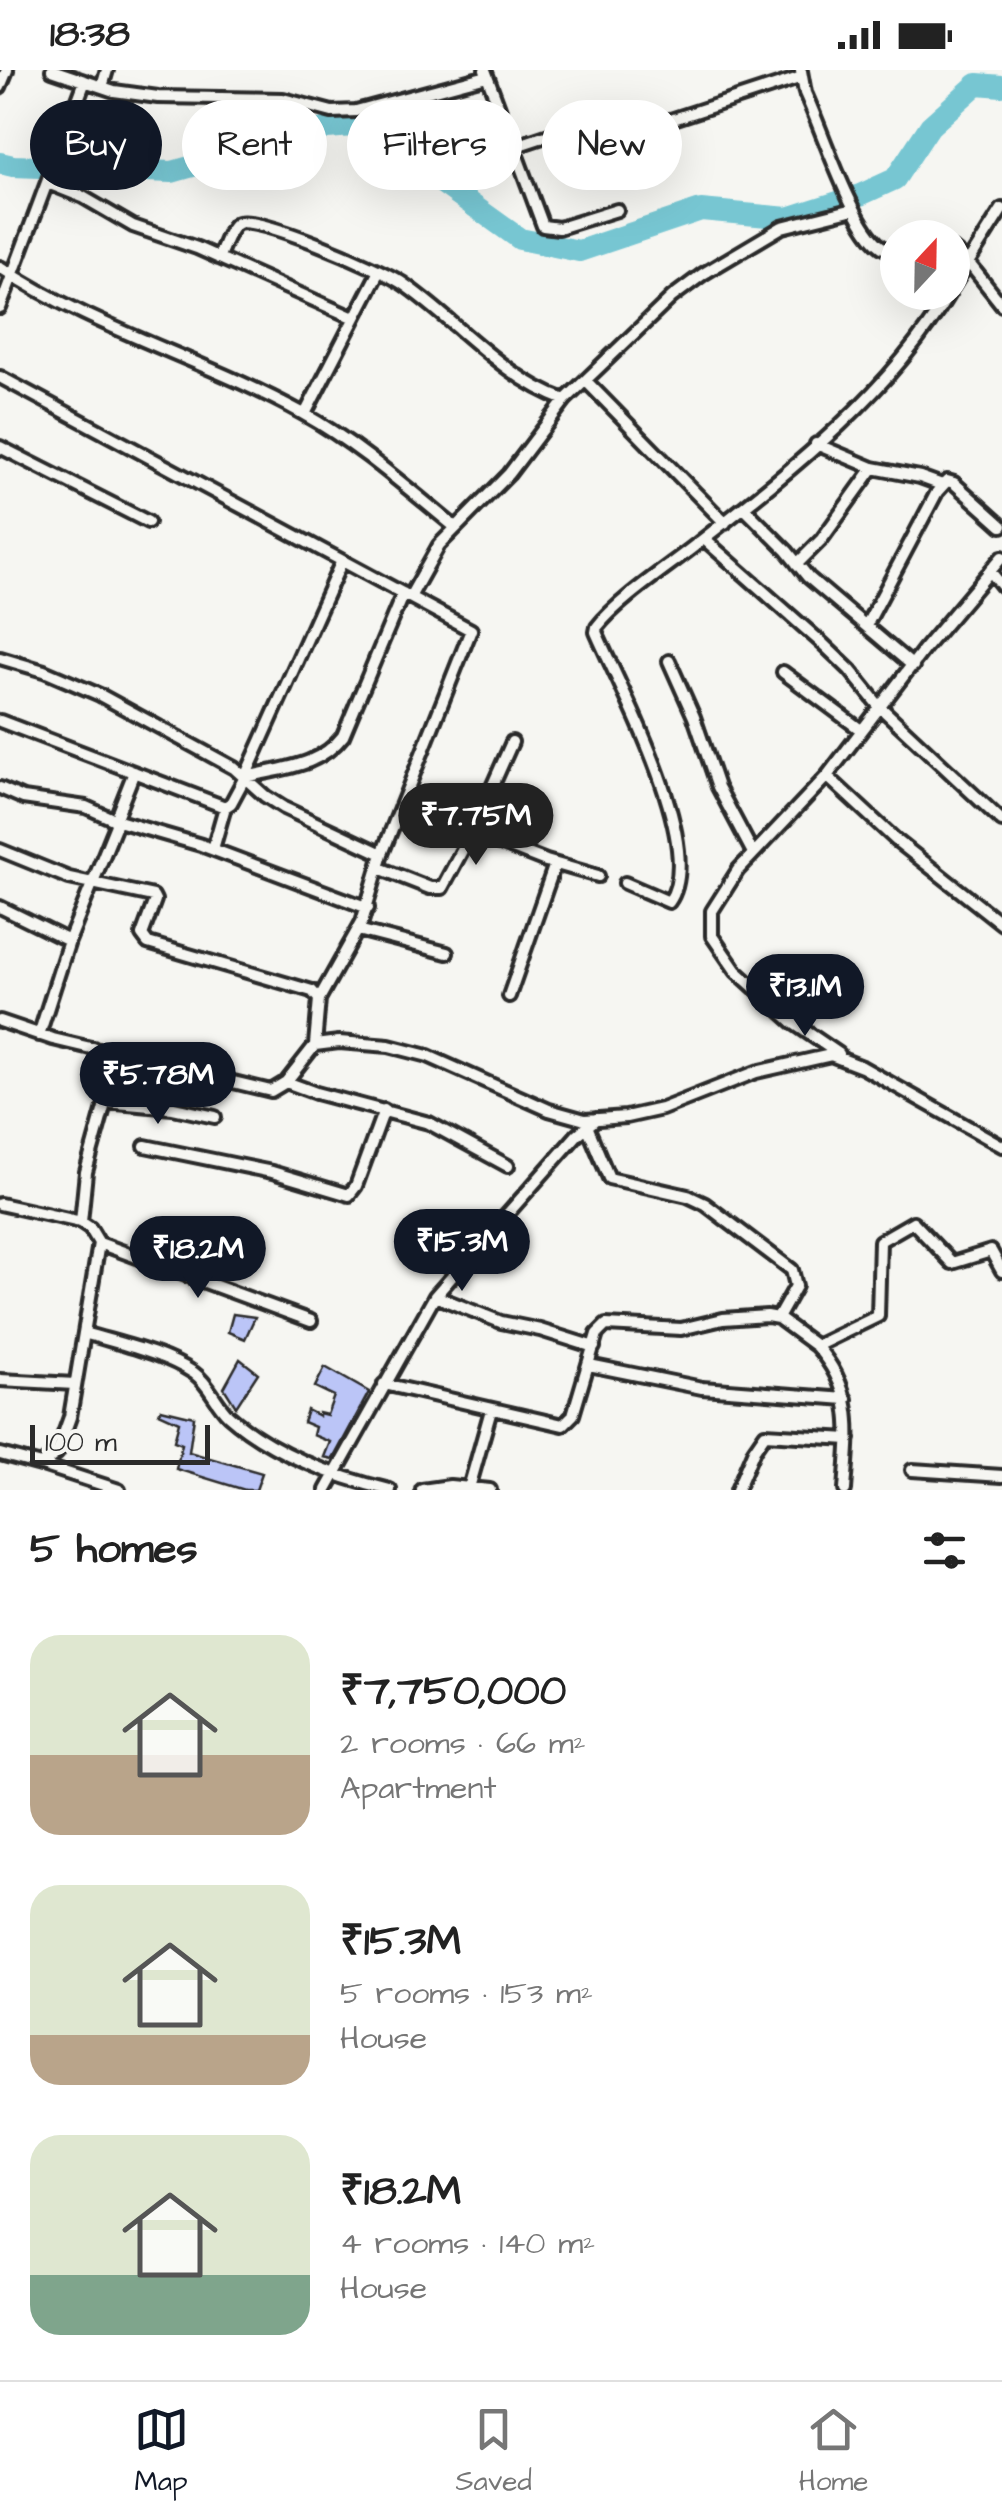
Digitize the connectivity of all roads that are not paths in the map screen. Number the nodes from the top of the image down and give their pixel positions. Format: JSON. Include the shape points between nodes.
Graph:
{"nodes":[{"id":1,"x":7,"y":70,"type":"edge"},
{"id":2,"x":52,"y":70,"type":"edge"},
{"id":3,"x":107,"y":70,"type":"edge"},
{"id":4,"x":486,"y":73,"type":"edge"},
{"id":5,"x":802,"y":73,"type":"edge"},
{"id":6,"x":85,"y":81,"type":"junction"},
{"id":7,"x":0,"y":87,"type":"edge"},
{"id":8,"x":102,"y":87,"type":"junction"},
{"id":9,"x":78,"y":100,"type":"edge"},
{"id":10,"x":496,"y":100,"type":"edge"},
{"id":11,"x":522,"y":144,"type":"edge"},
{"id":12,"x":522,"y":170,"type":"edge"},
{"id":13,"x":45,"y":190,"type":"edge"},
{"id":14,"x":69,"y":190,"type":"edge"},
{"id":15,"x":853,"y":207,"type":"junction"},
{"id":16,"x":1002,"y":209,"type":"edge"},
{"id":17,"x":617,"y":210,"type":"dead end"},
{"id":18,"x":997,"y":227,"type":"edge"},
{"id":19,"x":880,"y":245,"type":"edge"},
{"id":20,"x":218,"y":258,"type":"junction"},
{"id":21,"x":970,"y":260,"type":"edge"},
{"id":22,"x":970,"y":265,"type":"edge"},
{"id":23,"x":0,"y":268,"type":"edge"},
{"id":24,"x":379,"y":270,"type":"junction"},
{"id":25,"x":12,"y":276,"type":"junction"},
{"id":26,"x":1002,"y":305,"type":"edge"},
{"id":27,"x":0,"y":308,"type":"edge"},
{"id":28,"x":939,"y":310,"type":"edge"},
{"id":29,"x":354,"y":318,"type":"junction"},
{"id":30,"x":0,"y":377,"type":"edge"},
{"id":31,"x":587,"y":382,"type":"junction"},
{"id":32,"x":565,"y":400,"type":"junction"},
{"id":33,"x":304,"y":414,"type":"junction"},
{"id":34,"x":816,"y":444,"type":"junction"},
{"id":35,"x":0,"y":447,"type":"edge"},
{"id":36,"x":873,"y":468,"type":"junction"},
{"id":37,"x":942,"y":485,"type":"junction"},
{"id":38,"x":744,"y":508,"type":"junction"},
{"id":39,"x":148,"y":522,"type":"dead end"},
{"id":40,"x":725,"y":523,"type":"junction"},
{"id":41,"x":1002,"y":526,"type":"edge"},
{"id":42,"x":455,"y":527,"type":"junction"},
{"id":43,"x":704,"y":539,"type":"junction"},
{"id":44,"x":1002,"y":557,"type":"edge"},
{"id":45,"x":341,"y":562,"type":"junction"},
{"id":46,"x":797,"y":564,"type":"junction"},
{"id":47,"x":990,"y":572,"type":"junction"},
{"id":48,"x":1002,"y":586,"type":"edge"},
{"id":49,"x":406,"y":595,"type":"junction"},
{"id":50,"x":866,"y":626,"type":"junction"},
{"id":51,"x":0,"y":658,"type":"edge"},
{"id":52,"x":669,"y":661,"type":"dead end"},
{"id":53,"x":913,"y":666,"type":"junction"},
{"id":54,"x":783,"y":672,"type":"dead end"},
{"id":55,"x":880,"y":706,"type":"junction"},
{"id":56,"x":0,"y":721,"type":"edge"},
{"id":57,"x":861,"y":730,"type":"junction"},
{"id":58,"x":512,"y":742,"type":"dead end"},
{"id":59,"x":134,"y":772,"type":"junction"},
{"id":60,"x":827,"y":776,"type":"junction"},
{"id":61,"x":245,"y":777,"type":"junction"},
{"id":62,"x":0,"y":788,"type":"edge"},
{"id":63,"x":225,"y":807,"type":"junction"},
{"id":64,"x":114,"y":820,"type":"junction"},
{"id":65,"x":1002,"y":821,"type":"edge"},
{"id":66,"x":472,"y":832,"type":"junction"},
{"id":67,"x":213,"y":849,"type":"junction"},
{"id":68,"x":0,"y":850,"type":"edge"},
{"id":69,"x":753,"y":853,"type":"junction"},
{"id":70,"x":382,"y":854,"type":"junction"},
{"id":71,"x":555,"y":864,"type":"junction"},
{"id":72,"x":379,"y":868,"type":"junction"},
{"id":73,"x":598,"y":876,"type":"dead end"},
{"id":74,"x":91,"y":881,"type":"junction"},
{"id":75,"x":625,"y":882,"type":"dead end"},
{"id":76,"x":0,"y":907,"type":"edge"},
{"id":77,"x":368,"y":908,"type":"junction"},
{"id":78,"x":1002,"y":924,"type":"edge"},
{"id":79,"x":358,"y":930,"type":"junction"},
{"id":80,"x":69,"y":941,"type":"junction"},
{"id":81,"x":447,"y":952,"type":"dead end"},
{"id":82,"x":509,"y":996,"type":"dead end"},
{"id":83,"x":318,"y":999,"type":"junction"},
{"id":84,"x":0,"y":1021,"type":"edge"},
{"id":85,"x":39,"y":1034,"type":"junction"},
{"id":86,"x":316,"y":1045,"type":"junction"},
{"id":87,"x":93,"y":1048,"type":"junction"},
{"id":88,"x":846,"y":1059,"type":"junction"},
{"id":89,"x":286,"y":1082,"type":"junction"},
{"id":90,"x":106,"y":1102,"type":"junction"},
{"id":91,"x":384,"y":1110,"type":"junction"},
{"id":92,"x":216,"y":1117,"type":"dead end"},
{"id":93,"x":589,"y":1121,"type":"junction"},
{"id":94,"x":146,"y":1146,"type":"dead end"},
{"id":95,"x":1002,"y":1146,"type":"edge"},
{"id":96,"x":508,"y":1166,"type":"dead end"},
{"id":97,"x":0,"y":1204,"type":"edge"},
{"id":98,"x":81,"y":1222,"type":"junction"},
{"id":99,"x":99,"y":1243,"type":"junction"},
{"id":100,"x":1002,"y":1271,"type":"edge"},
{"id":101,"x":435,"y":1296,"type":"junction"},
{"id":102,"x":778,"y":1318,"type":"junction"},
{"id":103,"x":311,"y":1321,"type":"dead end"},
{"id":104,"x":84,"y":1333,"type":"junction"},
{"id":105,"x":816,"y":1346,"type":"junction"},
{"id":106,"x":594,"y":1347,"type":"junction"},
{"id":107,"x":589,"y":1365,"type":"junction"},
{"id":108,"x":0,"y":1380,"type":"edge"},
{"id":109,"x":75,"y":1384,"type":"junction"},
{"id":110,"x":384,"y":1384,"type":"junction"},
{"id":111,"x":846,"y":1398,"type":"junction"},
{"id":112,"x":491,"y":1410,"type":"junction"},
{"id":113,"x":848,"y":1438,"type":"junction"},
{"id":114,"x":0,"y":1454,"type":"edge"},
{"id":115,"x":42,"y":1465,"type":"junction"},
{"id":116,"x":912,"y":1470,"type":"dead end"},
{"id":117,"x":334,"y":1472,"type":"junction"},
{"id":118,"x":1002,"y":1476,"type":"edge"},
{"id":119,"x":374,"y":1488,"type":"edge"},
{"id":120,"x":469,"y":1488,"type":"edge"},
{"id":121,"x":119,"y":1490,"type":"edge"},
{"id":122,"x":326,"y":1490,"type":"edge"},
{"id":123,"x":390,"y":1490,"type":"edge"},
{"id":124,"x":422,"y":1490,"type":"edge"},
{"id":125,"x":490,"y":1490,"type":"edge"},
{"id":126,"x":737,"y":1490,"type":"edge"},
{"id":127,"x":845,"y":1490,"type":"edge"}],
"edges":[{"from":1,"to":7,"type":"street"},
{"from":2,"to":6,"type":"street"},
{"from":3,"to":8,"type":"street"},
{"from":4,"to":8,"type":"street","via":[[344,111],[283,99],[158,97]]},
{"from":4,"to":10,"type":"street"},
{"from":5,"to":11,"type":"street","via":[[594,145],[564,130]]},
{"from":5,"to":15,"type":"street"},
{"from":6,"to":8,"type":"street"},
{"from":6,"to":9,"type":"street"},
{"from":12,"to":17,"type":"street","via":[[544,226],[559,228]]},
{"from":13,"to":25,"type":"street"},
{"from":14,"to":20,"type":"street","via":[[133,226]]},
{"from":15,"to":19,"type":"street"},
{"from":15,"to":31,"type":"street","via":[[782,227],[714,267],[672,297]]},
{"from":16,"to":18,"type":"street"},
{"from":18,"to":21,"type":"street"},
{"from":20,"to":24,"type":"street","via":[[237,223],[254,222]]},
{"from":20,"to":29,"type":"street"},
{"from":22,"to":26,"type":"street"},
{"from":23,"to":25,"type":"street"},
{"from":24,"to":29,"type":"street"},
{"from":24,"to":32,"type":"street","via":[[521,376]]},
{"from":25,"to":27,"type":"street"},
{"from":25,"to":33,"type":"street"},
{"from":28,"to":34,"type":"street","via":[[896,371]]},
{"from":29,"to":33,"type":"street"},
{"from":30,"to":45,"type":"street"},
{"from":31,"to":32,"type":"street"},
{"from":31,"to":40,"type":"street"},
{"from":32,"to":42,"type":"street","via":[[509,474]]},
{"from":33,"to":42,"type":"street"},
{"from":34,"to":36,"type":"street"},
{"from":34,"to":38,"type":"street"},
{"from":35,"to":39,"type":"street"},
{"from":36,"to":37,"type":"street"},
{"from":36,"to":46,"type":"street"},
{"from":37,"to":41,"type":"street","via":[[954,483]]},
{"from":37,"to":50,"type":"street"},
{"from":38,"to":40,"type":"street"},
{"from":38,"to":46,"type":"street"},
{"from":40,"to":43,"type":"street"},
{"from":42,"to":49,"type":"street"},
{"from":43,"to":55,"type":"street","via":[[824,644]]},
{"from":43,"to":75,"type":"street","via":[[597,626],[658,773],[679,846],[669,902]]},
{"from":44,"to":47,"type":"street"},
{"from":45,"to":49,"type":"street"},
{"from":45,"to":61,"type":"street"},
{"from":46,"to":50,"type":"street"},
{"from":47,"to":48,"type":"street"},
{"from":47,"to":53,"type":"street"},
{"from":49,"to":61,"type":"street","via":[[344,736],[330,753]]},
{"from":49,"to":70,"type":"street","via":[[471,630]]},
{"from":50,"to":53,"type":"street"},
{"from":51,"to":61,"type":"street","via":[[75,682]]},
{"from":52,"to":69,"type":"street","via":[[718,787]]},
{"from":53,"to":55,"type":"street"},
{"from":54,"to":57,"type":"street"},
{"from":55,"to":57,"type":"street"},
{"from":55,"to":65,"type":"street"},
{"from":56,"to":59,"type":"street"},
{"from":57,"to":60,"type":"street"},
{"from":58,"to":66,"type":"street"},
{"from":59,"to":63,"type":"street"},
{"from":59,"to":64,"type":"street"},
{"from":60,"to":69,"type":"street"},
{"from":60,"to":78,"type":"street"},
{"from":61,"to":63,"type":"street"},
{"from":61,"to":70,"type":"street","via":[[284,808]]},
{"from":62,"to":64,"type":"street"},
{"from":63,"to":67,"type":"street"},
{"from":64,"to":67,"type":"street"},
{"from":64,"to":74,"type":"street"},
{"from":66,"to":71,"type":"street"},
{"from":66,"to":72,"type":"street","via":[[442,888]]},
{"from":67,"to":77,"type":"street"},
{"from":68,"to":74,"type":"street"},
{"from":69,"to":88,"type":"street","via":[[712,911],[712,936],[756,991]]},
{"from":70,"to":72,"type":"street"},
{"from":71,"to":73,"type":"street"},
{"from":71,"to":82,"type":"street"},
{"from":72,"to":77,"type":"street"},
{"from":74,"to":80,"type":"street"},
{"from":74,"to":83,"type":"street","via":[[153,896],[142,936],[148,943],[312,991]]},
{"from":76,"to":80,"type":"street"},
{"from":77,"to":79,"type":"street"},
{"from":79,"to":81,"type":"street"},
{"from":79,"to":83,"type":"street"},
{"from":80,"to":85,"type":"street"},
{"from":83,"to":86,"type":"street"},
{"from":84,"to":85,"type":"street"},
{"from":85,"to":87,"type":"street"},
{"from":86,"to":89,"type":"street"},
{"from":86,"to":93,"type":"street","via":[[408,1051]]},
{"from":87,"to":89,"type":"street","via":[[262,1090]]},
{"from":87,"to":90,"type":"street","via":[[109,1078]]},
{"from":88,"to":93,"type":"street","via":[[817,1057],[756,1072],[662,1109]]},
{"from":88,"to":95,"type":"street"},
{"from":89,"to":91,"type":"street"},
{"from":90,"to":92,"type":"street"},
{"from":90,"to":98,"type":"street","via":[[86,1172]]},
{"from":91,"to":94,"type":"street","via":[[349,1195]]},
{"from":91,"to":96,"type":"street","via":[[428,1123]]},
{"from":93,"to":101,"type":"street"},
{"from":93,"to":102,"type":"street","via":[[609,1178],[705,1204],[796,1274]]},
{"from":97,"to":98,"type":"street"},
{"from":98,"to":99,"type":"street"},
{"from":99,"to":103,"type":"street"},
{"from":99,"to":104,"type":"street"},
{"from":100,"to":105,"type":"street","via":[[991,1252],[952,1263],[912,1222],[880,1240],[878,1316]]},
{"from":101,"to":106,"type":"street"},
{"from":101,"to":110,"type":"street"},
{"from":102,"to":105,"type":"street"},
{"from":102,"to":106,"type":"street","via":[[750,1316],[682,1329],[606,1324]]},
{"from":104,"to":109,"type":"street"},
{"from":104,"to":117,"type":"street","via":[[183,1367],[263,1439]]},
{"from":105,"to":111,"type":"street","via":[[834,1366]]},
{"from":106,"to":107,"type":"street"},
{"from":107,"to":111,"type":"street","via":[[702,1388]]},
{"from":107,"to":112,"type":"street","via":[[580,1398],[562,1425]]},
{"from":108,"to":109,"type":"street"},
{"from":109,"to":115,"type":"street","via":[[64,1439]]},
{"from":110,"to":112,"type":"street"},
{"from":110,"to":117,"type":"street"},
{"from":111,"to":113,"type":"street"},
{"from":112,"to":120,"type":"street"},
{"from":113,"to":126,"type":"street","via":[[765,1434]]},
{"from":113,"to":127,"type":"street"},
{"from":114,"to":115,"type":"street"},
{"from":115,"to":121,"type":"street"},
{"from":116,"to":118,"type":"street"},
{"from":117,"to":119,"type":"street"},
{"from":117,"to":122,"type":"street"},
{"from":119,"to":123,"type":"street"},
{"from":120,"to":124,"type":"street"},
{"from":120,"to":125,"type":"street"}]}
